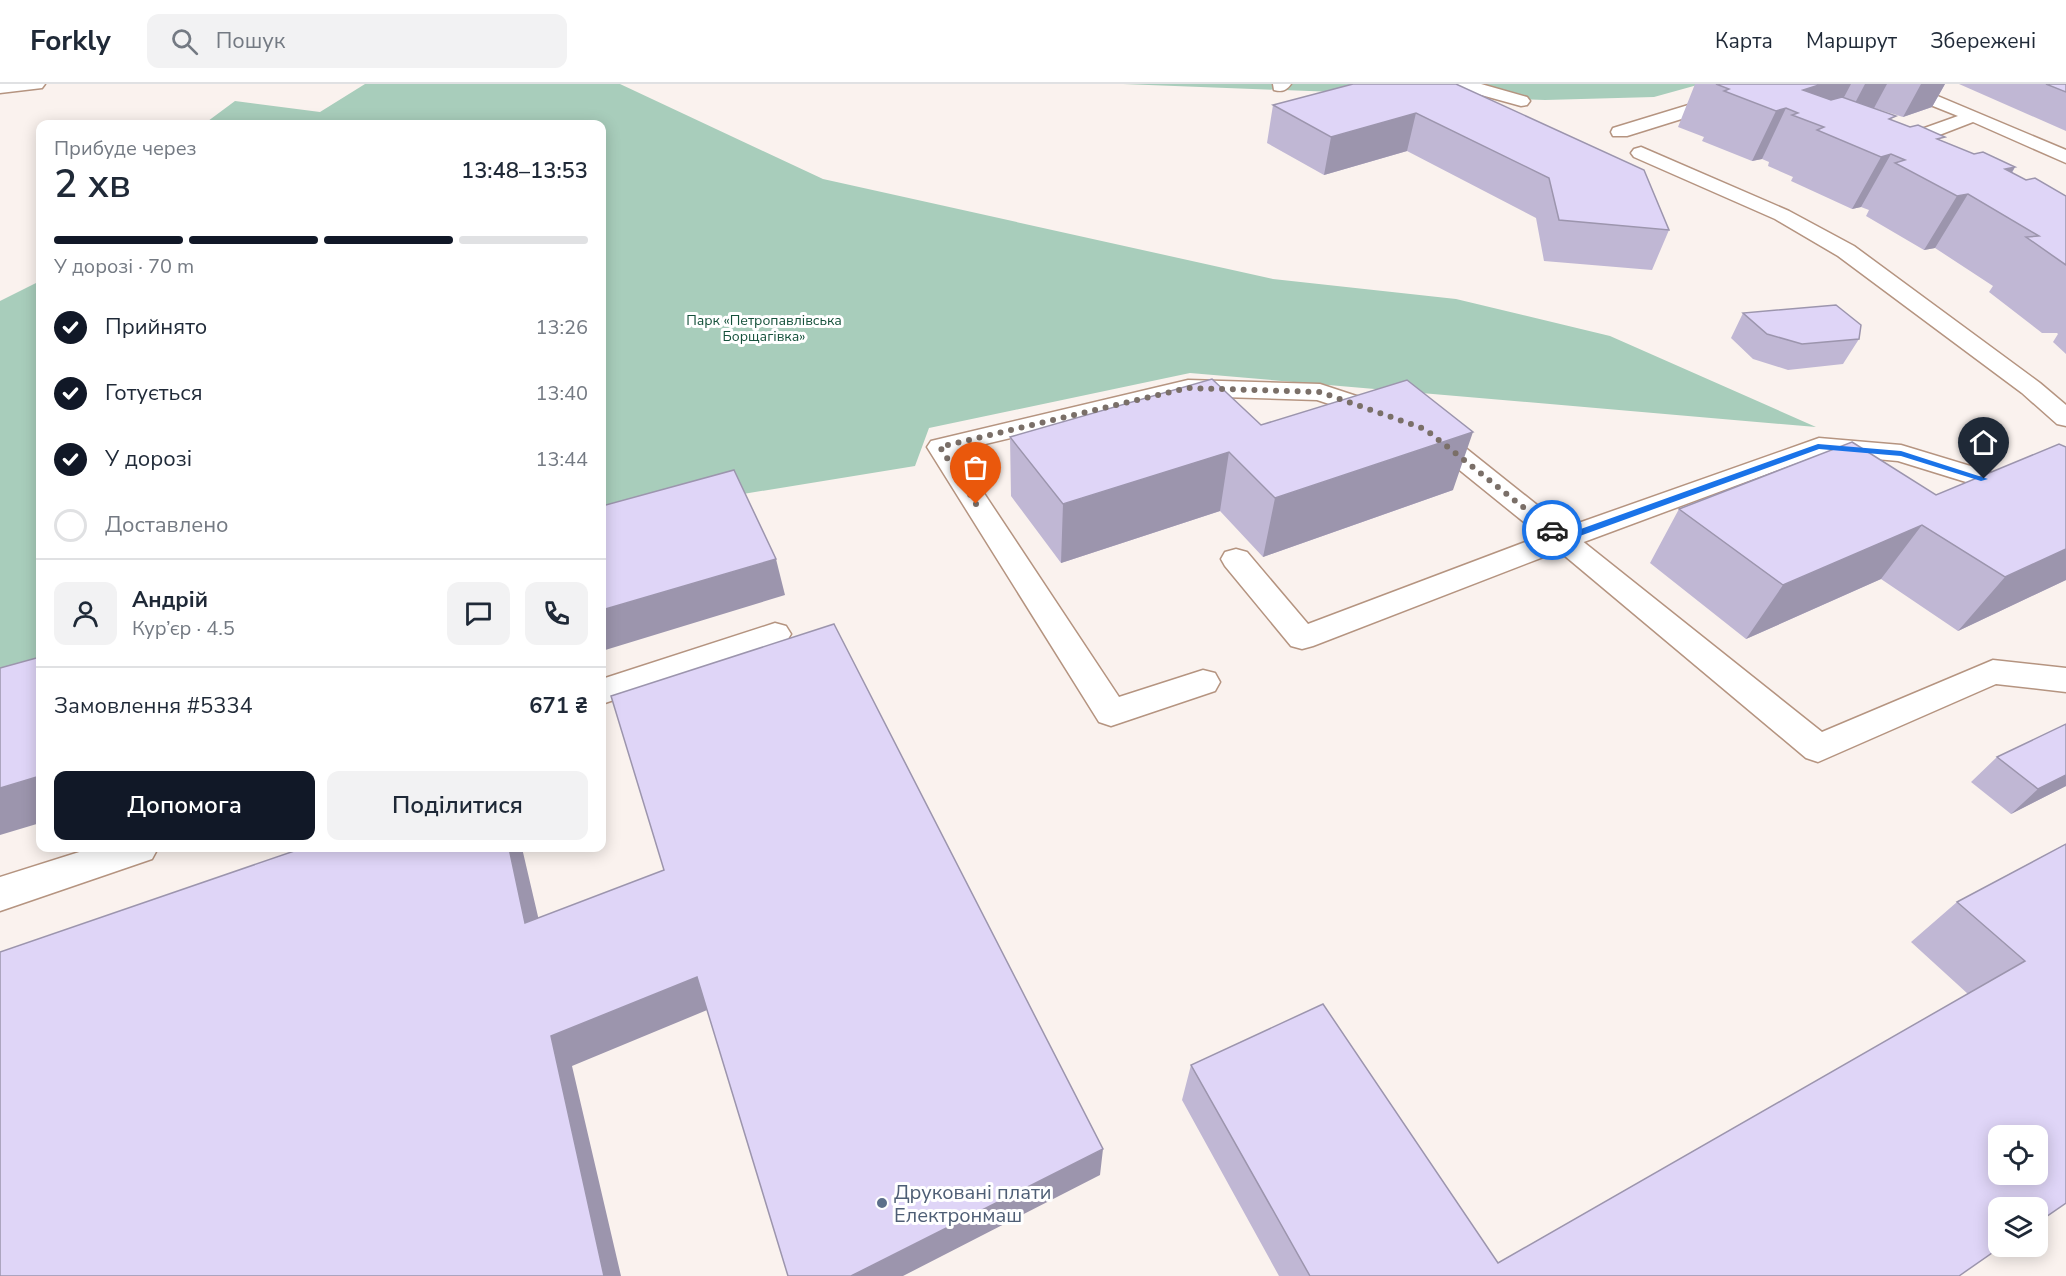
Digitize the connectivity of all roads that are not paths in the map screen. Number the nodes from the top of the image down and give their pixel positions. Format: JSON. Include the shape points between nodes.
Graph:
{"nodes":[{"id":1,"x":36,"y":84,"type":"edge"},
{"id":2,"x":1462,"y":84,"type":"edge"},
{"id":3,"x":1775,"y":84,"type":"edge"},
{"id":4,"x":1894,"y":84,"type":"edge"},
{"id":5,"x":0,"y":88,"type":"edge"},
{"id":6,"x":1521,"y":101,"type":"dead end"},
{"id":7,"x":1974,"y":116,"type":"junction"},
{"id":8,"x":1620,"y":132,"type":"dead end"},
{"id":9,"x":1641,"y":153,"type":"dead end"},
{"id":10,"x":2066,"y":157,"type":"edge"},
{"id":11,"x":1919,"y":160,"type":"edge"},
{"id":12,"x":2066,"y":418,"type":"edge"},
{"id":13,"x":2066,"y":504,"type":"edge"},
{"id":14,"x":1563,"y":538,"type":"junction"},
{"id":15,"x":1236,"y":559,"type":"dead end"},
{"id":16,"x":774,"y":634,"type":"dead end"},
{"id":17,"x":2066,"y":680,"type":"edge"},
{"id":18,"x":1203,"y":682,"type":"dead end"},
{"id":19,"x":606,"y":691,"type":"edge"},
{"id":20,"x":127,"y":852,"type":"edge"},
{"id":21,"x":0,"y":894,"type":"edge"}],
"edges":[{"from":1,"to":5,"type":"street"},
{"from":2,"to":6,"type":"street"},
{"from":3,"to":8,"type":"street"},
{"from":4,"to":7,"type":"street"},
{"from":7,"to":10,"type":"street"},
{"from":7,"to":11,"type":"street","via":[[1902,145],[1905,153]]},
{"from":9,"to":12,"type":"street","via":[[1782,215],[1846,251]]},
{"from":13,"to":14,"type":"street","via":[[1901,453],[1818,446]]},
{"from":14,"to":15,"type":"street","via":[[1302,638]]},
{"from":14,"to":17,"type":"street","via":[[1818,748],[1993,672]]},
{"from":14,"to":18,"type":"street","via":[[1425,429],[1320,392],[1188,388],[940,447],[1111,713]]},
{"from":16,"to":19,"type":"street"},
{"from":20,"to":21,"type":"street"}]}
